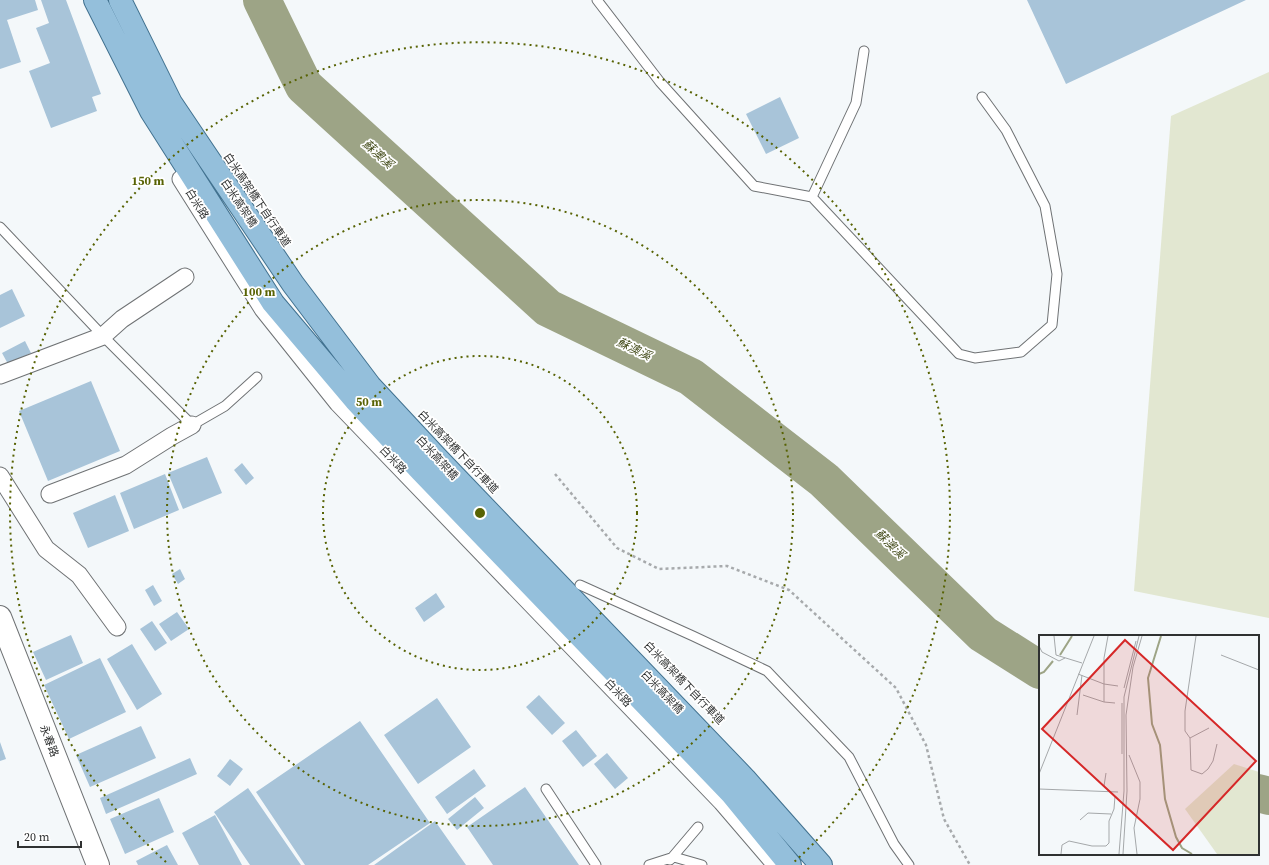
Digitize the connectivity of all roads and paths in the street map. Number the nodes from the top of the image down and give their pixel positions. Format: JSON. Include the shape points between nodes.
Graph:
{"nodes":[{"id":1,"x":84,"y":0,"type":"edge"},
{"id":2,"x":95,"y":0,"type":"edge"},
{"id":3,"x":120,"y":0,"type":"edge"},
{"id":4,"x":597,"y":0,"type":"edge"},
{"id":5,"x":864,"y":51,"type":"dead end"},
{"id":6,"x":982,"y":97,"type":"dead end"},
{"id":7,"x":812,"y":197,"type":"junction"},
{"id":8,"x":0,"y":227,"type":"edge"},
{"id":9,"x":185,"y":276,"type":"dead end"},
{"id":10,"x":102,"y":336,"type":"junction"},
{"id":11,"x":0,"y":375,"type":"edge"},
{"id":12,"x":257,"y":377,"type":"dead end"},
{"id":13,"x":192,"y":425,"type":"junction"},
{"id":14,"x":555,"y":474,"type":"dead end"},
{"id":15,"x":0,"y":476,"type":"edge"},
{"id":16,"x":50,"y":494,"type":"dead end"},
{"id":17,"x":580,"y":585,"type":"dead end"},
{"id":18,"x":0,"y":617,"type":"edge"},
{"id":19,"x":117,"y":627,"type":"dead end"},
{"id":20,"x":546,"y":789,"type":"dead end"},
{"id":21,"x":698,"y":827,"type":"dead end"},
{"id":22,"x":674,"y":857,"type":"junction"},
{"id":23,"x":98,"y":865,"type":"edge"},
{"id":24,"x":596,"y":865,"type":"edge"},
{"id":25,"x":649,"y":865,"type":"edge"},
{"id":26,"x":664,"y":865,"type":"edge"},
{"id":27,"x":702,"y":865,"type":"edge"},
{"id":28,"x":776,"y":865,"type":"edge"},
{"id":29,"x":790,"y":865,"type":"edge"},
{"id":30,"x":821,"y":865,"type":"edge"},
{"id":31,"x":909,"y":865,"type":"edge"},
{"id":32,"x":970,"y":865,"type":"edge"}],
"edges":[{"from":1,"to":28,"type":"street","name":"白米路","via":[[142,118],[263,309],[324,386],[722,802]]},
{"from":2,"to":29,"type":"main road","name":"白米高架橋","via":[[151,111],[273,303],[360,406],[731,793]]},
{"from":3,"to":30,"type":"main road","name":"白米高架橋","via":[[171,103],[293,284],[370,386],[746,779]]},
{"from":4,"to":7,"type":"lane","via":[[660,82],[754,186]]},
{"from":5,"to":7,"type":"lane","via":[[856,103]]},
{"from":6,"to":7,"type":"lane","via":[[1006,130],[1045,206],[1057,274],[1052,325],[1021,352],[975,358],[958,354]]},
{"from":8,"to":10,"type":"lane"},
{"from":9,"to":10,"type":"street","via":[[122,319]]},
{"from":10,"to":11,"type":"street"},
{"from":10,"to":13,"type":"lane"},
{"from":12,"to":13,"type":"lane","via":[[226,406]]},
{"from":13,"to":16,"type":"street","via":[[126,466]]},
{"from":14,"to":32,"type":"path","via":[[617,548],[659,569],[726,566],[789,590],[896,688],[926,745],[944,819]]},
{"from":15,"to":19,"type":"street","via":[[46,549],[79,575]]},
{"from":17,"to":31,"type":"lane","via":[[767,671],[849,756],[894,844]]},
{"from":18,"to":23,"type":"street","name":"永春路"},
{"from":20,"to":24,"type":"lane"},
{"from":21,"to":22,"type":"lane"},
{"from":22,"to":25,"type":"lane"},
{"from":22,"to":26,"type":"lane"},
{"from":22,"to":27,"type":"lane"}]}
